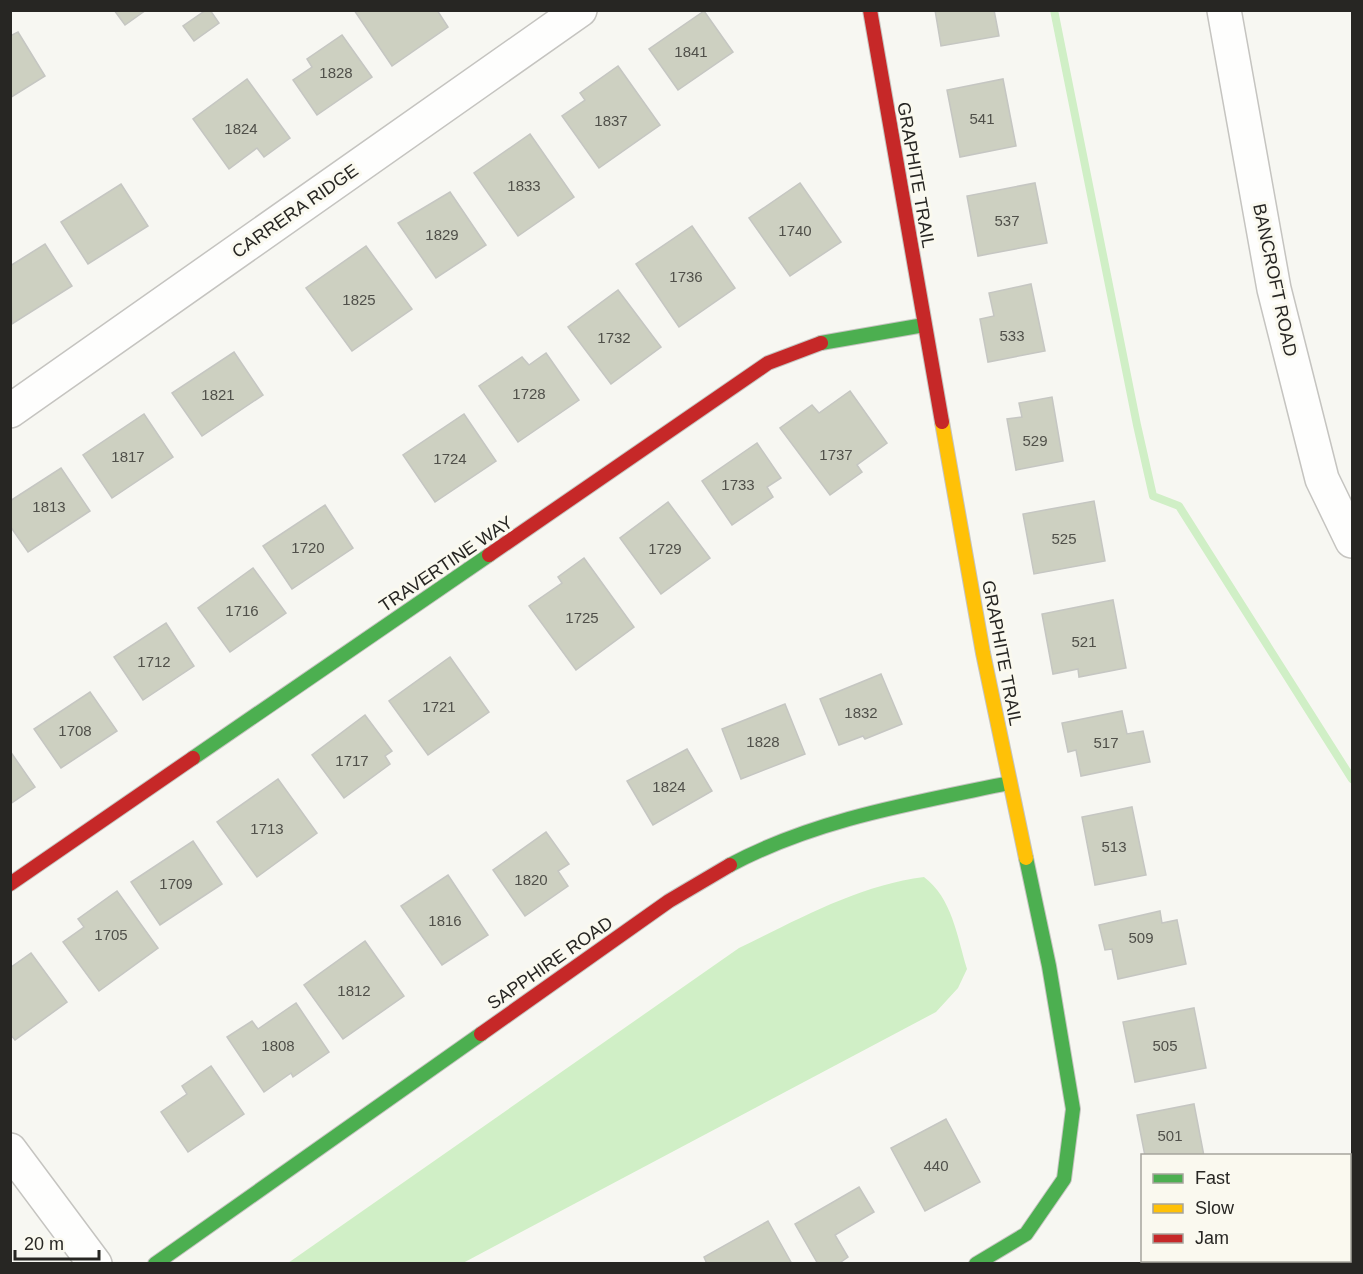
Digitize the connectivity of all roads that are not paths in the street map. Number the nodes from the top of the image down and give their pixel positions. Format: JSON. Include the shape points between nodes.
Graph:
{"nodes":[{"id":1,"x":580,"y":10,"type":"edge"},
{"id":2,"x":870,"y":10,"type":"edge"},
{"id":3,"x":1224,"y":10,"type":"edge"},
{"id":4,"x":924,"y":325,"type":"junction"},
{"id":5,"x":10,"y":411,"type":"edge"},
{"id":6,"x":1353,"y":541,"type":"edge"},
{"id":7,"x":1009,"y":783,"type":"junction"},
{"id":8,"x":10,"y":884,"type":"edge"},
{"id":9,"x":10,"y":1150,"type":"edge"},
{"id":10,"x":95,"y":1263,"type":"edge"},
{"id":11,"x":155,"y":1263,"type":"edge"},
{"id":12,"x":976,"y":1263,"type":"edge"}],
"edges":[{"from":1,"to":5,"type":"street","name":"CARRERA RIDGE"},
{"from":2,"to":4,"type":"street","name":"GRAPHITE TRAIL"},
{"from":3,"to":6,"type":"street","name":"BANCROFT ROAD","via":[[1274,289],[1322,479]]},
{"from":4,"to":7,"type":"street","name":"GRAPHITE TRAIL"},
{"from":4,"to":8,"type":"street","name":"TRAVERTINE WAY","via":[[825,341],[759,369]]},
{"from":7,"to":11,"type":"street","name":"SAPPHIRE ROAD","via":[[833,824],[774,844],[716,871]]},
{"from":7,"to":12,"type":"street","name":"GRAPHITE TRAIL","via":[[1049,966],[1073,1109],[1064,1179],[1026,1234]]},
{"from":9,"to":10,"type":"street"}]}
